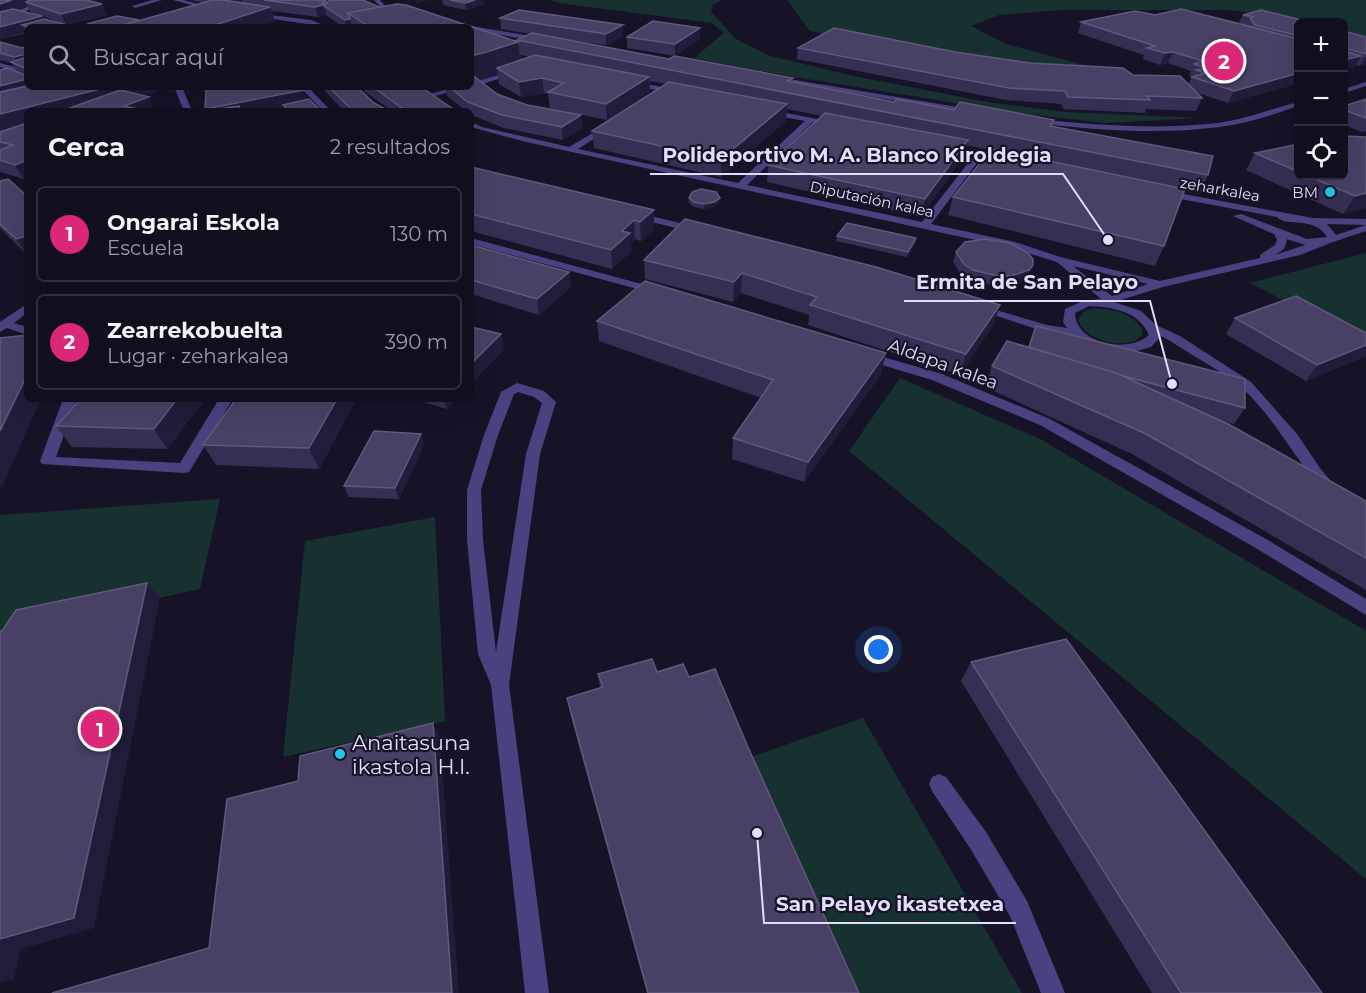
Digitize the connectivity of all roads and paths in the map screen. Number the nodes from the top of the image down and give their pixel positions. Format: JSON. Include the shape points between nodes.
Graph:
{"nodes":[{"id":1,"x":49,"y":0,"type":"edge"},
{"id":2,"x":159,"y":0,"type":"edge"},
{"id":3,"x":176,"y":0,"type":"edge"},
{"id":4,"x":385,"y":5,"type":"edge"},
{"id":5,"x":135,"y":6,"type":"dead end"},
{"id":6,"x":369,"y":6,"type":"edge"},
{"id":7,"x":204,"y":14,"type":"edge"},
{"id":8,"x":250,"y":14,"type":"edge"},
{"id":9,"x":403,"y":15,"type":"edge"},
{"id":10,"x":394,"y":18,"type":"junction"},
{"id":11,"x":284,"y":19,"type":"junction"},
{"id":12,"x":0,"y":20,"type":"edge"},
{"id":13,"x":273,"y":23,"type":"edge"},
{"id":14,"x":317,"y":24,"type":"edge"},
{"id":15,"x":396,"y":24,"type":"edge"},
{"id":16,"x":474,"y":28,"type":"edge"},
{"id":17,"x":554,"y":41,"type":"edge"},
{"id":18,"x":0,"y":65,"type":"edge"},
{"id":19,"x":24,"y":68,"type":"edge"},
{"id":20,"x":526,"y":68,"type":"edge"},
{"id":21,"x":15,"y":73,"type":"junction"},
{"id":22,"x":0,"y":74,"type":"edge"},
{"id":23,"x":762,"y":76,"type":"edge"},
{"id":24,"x":621,"y":80,"type":"edge"},
{"id":25,"x":474,"y":84,"type":"edge"},
{"id":26,"x":1366,"y":84,"type":"edge"},
{"id":27,"x":179,"y":90,"type":"edge"},
{"id":28,"x":310,"y":90,"type":"edge"},
{"id":29,"x":455,"y":90,"type":"edge"},
{"id":30,"x":667,"y":90,"type":"junction"},
{"id":31,"x":1348,"y":90,"type":"edge"},
{"id":32,"x":420,"y":92,"type":"edge"},
{"id":33,"x":688,"y":94,"type":"edge"},
{"id":34,"x":658,"y":96,"type":"edge"},
{"id":35,"x":1294,"y":106,"type":"edge"},
{"id":36,"x":187,"y":108,"type":"edge"},
{"id":37,"x":324,"y":108,"type":"edge"},
{"id":38,"x":752,"y":108,"type":"edge"},
{"id":39,"x":980,"y":112,"type":"edge"},
{"id":40,"x":619,"y":120,"type":"edge"},
{"id":41,"x":811,"y":120,"type":"junction"},
{"id":42,"x":1030,"y":120,"type":"edge"},
{"id":43,"x":474,"y":128,"type":"edge"},
{"id":44,"x":851,"y":129,"type":"edge"},
{"id":45,"x":933,"y":146,"type":"edge"},
{"id":46,"x":571,"y":149,"type":"junction"},
{"id":47,"x":979,"y":155,"type":"junction"},
{"id":48,"x":1012,"y":162,"type":"edge"},
{"id":49,"x":740,"y":186,"type":"junction"},
{"id":50,"x":623,"y":213,"type":"edge"},
{"id":51,"x":1292,"y":217,"type":"junction"},
{"id":52,"x":1311,"y":221,"type":"junction"},
{"id":53,"x":1366,"y":222,"type":"edge"},
{"id":54,"x":924,"y":225,"type":"junction"},
{"id":55,"x":1366,"y":228,"type":"edge"},
{"id":56,"x":1276,"y":231,"type":"junction"},
{"id":57,"x":712,"y":234,"type":"edge"},
{"id":58,"x":1327,"y":241,"type":"junction"},
{"id":59,"x":474,"y":242,"type":"edge"},
{"id":60,"x":1056,"y":259,"type":"junction"},
{"id":61,"x":1250,"y":263,"type":"junction"},
{"id":62,"x":1160,"y":284,"type":"junction"},
{"id":63,"x":664,"y":293,"type":"edge"},
{"id":64,"x":1105,"y":301,"type":"junction"},
{"id":65,"x":964,"y":303,"type":"edge"},
{"id":66,"x":24,"y":309,"type":"edge"},
{"id":67,"x":3,"y":326,"type":"edge"},
{"id":68,"x":1153,"y":328,"type":"junction"},
{"id":69,"x":24,"y":330,"type":"edge"},
{"id":70,"x":1077,"y":333,"type":"junction"},
{"id":71,"x":1118,"y":349,"type":"junction"},
{"id":72,"x":850,"y":351,"type":"edge"},
{"id":73,"x":1148,"y":357,"type":"edge"},
{"id":74,"x":1200,"y":371,"type":"edge"},
{"id":75,"x":1246,"y":385,"type":"junction"},
{"id":76,"x":69,"y":402,"type":"edge"},
{"id":77,"x":224,"y":402,"type":"edge"},
{"id":78,"x":1336,"y":494,"type":"edge"},
{"id":79,"x":1366,"y":608,"type":"edge"},
{"id":80,"x":500,"y":685,"type":"junction"},
{"id":81,"x":939,"y":784,"type":"dead end"},
{"id":82,"x":537,"y":993,"type":"edge"},
{"id":83,"x":1053,"y":993,"type":"edge"}],
"edges":[{"from":1,"to":12,"type":"street"},
{"from":2,"to":5,"type":"street"},
{"from":3,"to":7,"type":"street","via":[[219,10]]},
{"from":4,"to":6,"type":"street"},
{"from":4,"to":10,"type":"street"},
{"from":8,"to":11,"type":"street"},
{"from":9,"to":10,"type":"street"},
{"from":10,"to":15,"type":"street","via":[[390,21]]},
{"from":11,"to":13,"type":"street"},
{"from":11,"to":14,"type":"street"},
{"from":16,"to":17,"type":"street"},
{"from":18,"to":21,"type":"street"},
{"from":19,"to":21,"type":"street"},
{"from":20,"to":25,"type":"street"},
{"from":21,"to":22,"type":"street"},
{"from":23,"to":39,"type":"street"},
{"from":24,"to":30,"type":"street"},
{"from":26,"to":31,"type":"street"},
{"from":27,"to":36,"type":"street"},
{"from":28,"to":37,"type":"street"},
{"from":29,"to":32,"type":"street","via":[[432,99]]},
{"from":30,"to":33,"type":"street"},
{"from":30,"to":34,"type":"street"},
{"from":35,"to":42,"type":"street","via":[[1219,125],[1180,128],[1094,127]]},
{"from":38,"to":41,"type":"street"},
{"from":40,"to":46,"type":"street"},
{"from":41,"to":44,"type":"street"},
{"from":41,"to":49,"type":"street"},
{"from":43,"to":46,"type":"street","name":"Diputación kalea"},
{"from":45,"to":47,"type":"street"},
{"from":46,"to":49,"type":"street","name":"Diputación kalea"},
{"from":47,"to":48,"type":"street"},
{"from":47,"to":54,"type":"street"},
{"from":49,"to":54,"type":"street","name":"Diputación kalea"},
{"from":50,"to":57,"type":"street"},
{"from":51,"to":52,"type":"street","name":"zeharkalea"},
{"from":51,"to":56,"type":"street","via":[[1276,219],[1272,225]]},
{"from":51,"to":56,"type":"street","name":"zeharkalea","via":[[1153,192],[1232,213]]},
{"from":52,"to":53,"type":"street","name":"zeharkalea"},
{"from":52,"to":58,"type":"street","via":[[1327,229],[1332,237]]},
{"from":54,"to":60,"type":"street","name":"Diputación kalea","via":[[1015,245]]},
{"from":55,"to":58,"type":"street"},
{"from":56,"to":58,"type":"street","name":"zeharkalea","via":[[1306,242]]},
{"from":56,"to":61,"type":"street","via":[[1282,240],[1280,247]]},
{"from":58,"to":61,"type":"street","via":[[1296,253]]},
{"from":59,"to":63,"type":"street"},
{"from":60,"to":62,"type":"street","name":"Diputación kalea"},
{"from":60,"to":64,"type":"street","name":"Diputación kalea"},
{"from":61,"to":62,"type":"street"},
{"from":62,"to":64,"type":"street"},
{"from":64,"to":68,"type":"street","via":[[1132,311]]},
{"from":64,"to":70,"type":"street","via":[[1069,311],[1069,325]]},
{"from":65,"to":70,"type":"street","via":[[1046,328]]},
{"from":66,"to":67,"type":"street"},
{"from":67,"to":69,"type":"street"},
{"from":68,"to":71,"type":"street","via":[[1155,336],[1144,347]]},
{"from":68,"to":75,"type":"street"},
{"from":70,"to":71,"type":"street","via":[[1102,346]]},
{"from":71,"to":73,"type":"street"},
{"from":72,"to":79,"type":"street","name":"Aldapa kalea","via":[[937,377],[1045,422],[1260,543]]},
{"from":74,"to":75,"type":"street"},
{"from":75,"to":78,"type":"street"},
{"from":76,"to":77,"type":"street","via":[[47,461],[183,468]]},
{"from":80,"to":80,"type":"street","via":[[533,454],[549,402],[517,387],[508,392],[474,490],[487,654]]},
{"from":80,"to":82,"type":"street"},
{"from":81,"to":83,"type":"street","via":[[1019,909]]}]}
